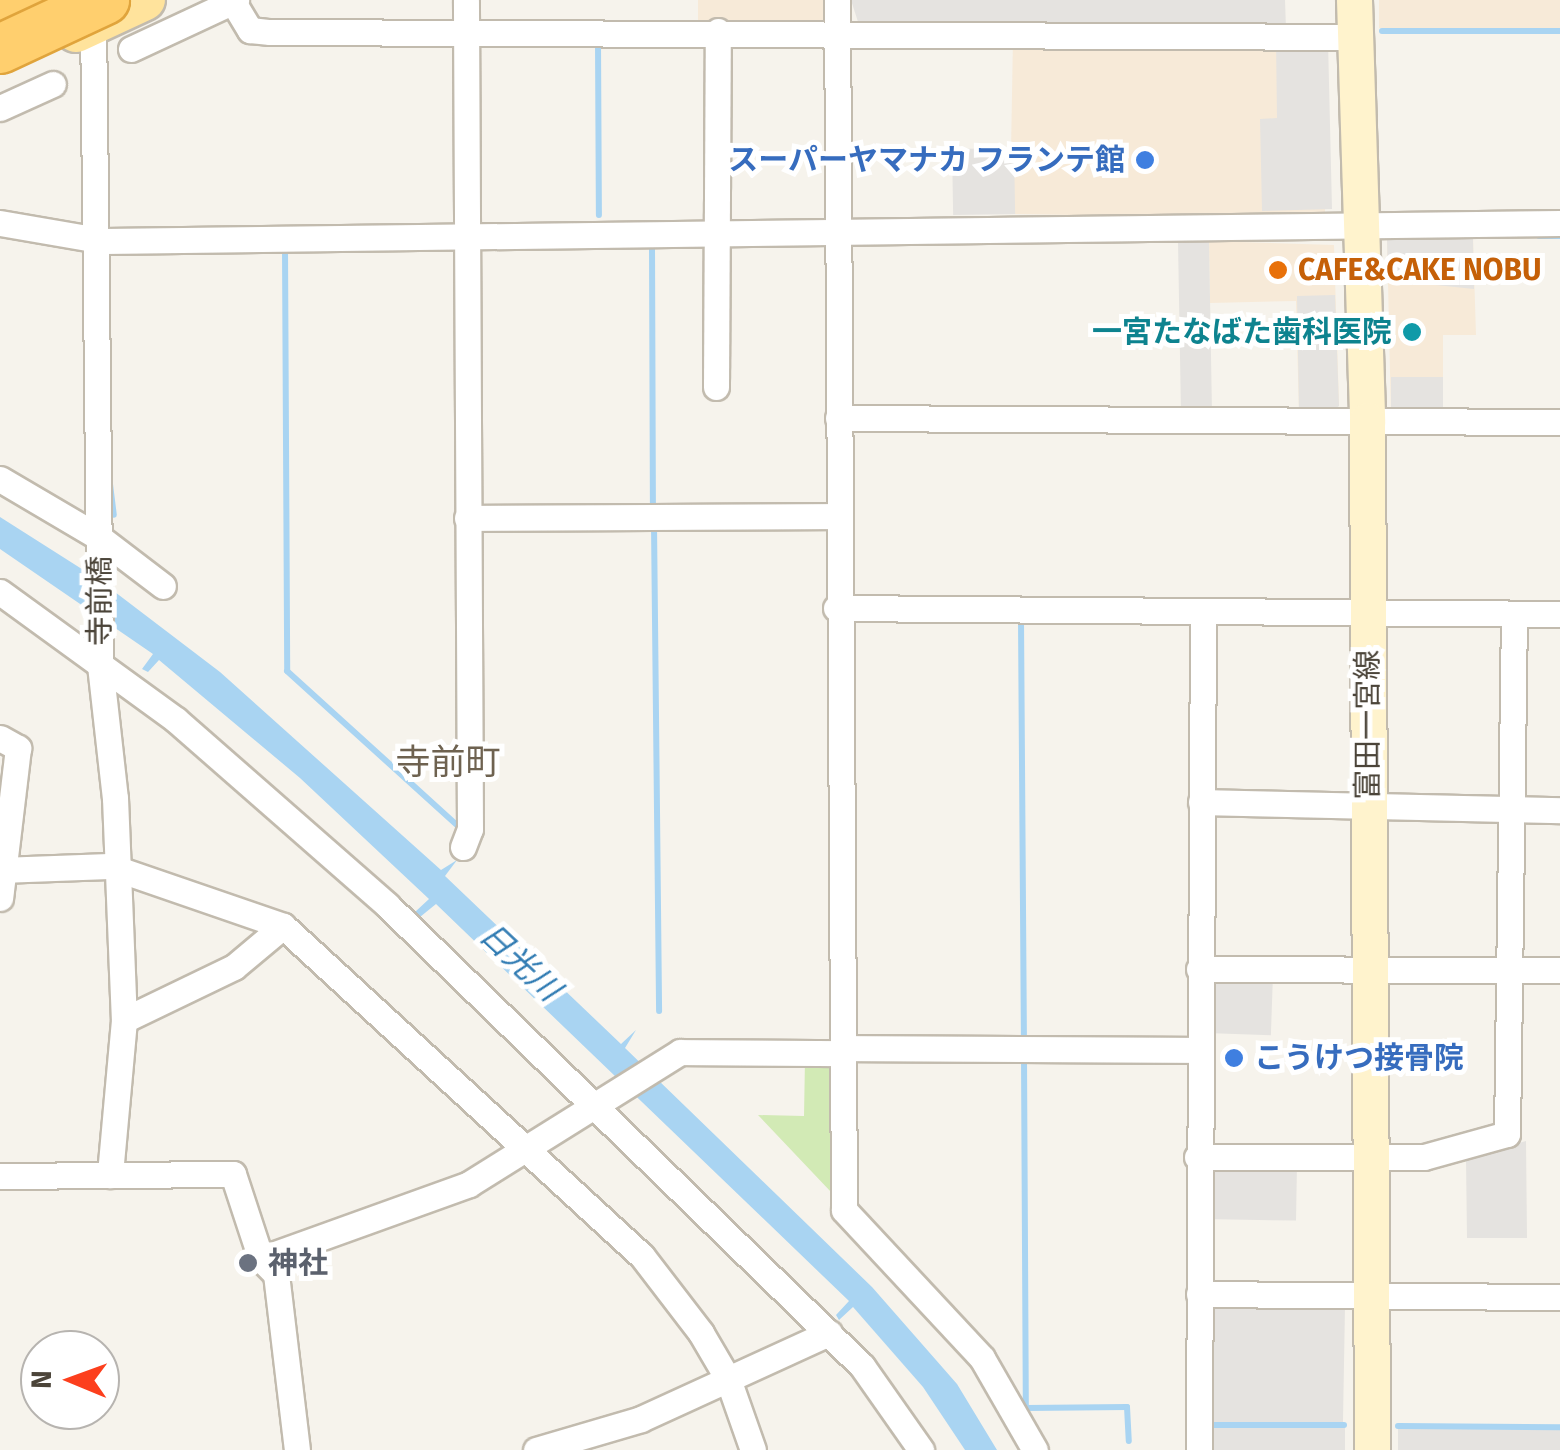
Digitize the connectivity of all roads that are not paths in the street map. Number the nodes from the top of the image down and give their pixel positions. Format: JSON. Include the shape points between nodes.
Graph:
{"nodes":[{"id":1,"x":30,"y":0,"type":"edge"},
{"id":2,"x":145,"y":0,"type":"edge"},
{"id":3,"x":466,"y":0,"type":"edge"},
{"id":4,"x":837,"y":0,"type":"edge"},
{"id":5,"x":1354,"y":0,"type":"edge"},
{"id":6,"x":235,"y":1,"type":"edge"},
{"id":7,"x":97,"y":8,"type":"edge"},
{"id":8,"x":0,"y":14,"type":"edge"},
{"id":9,"x":466,"y":28,"type":"junction"},
{"id":10,"x":718,"y":31,"type":"junction"},
{"id":11,"x":837,"y":32,"type":"junction"},
{"id":12,"x":1355,"y":37,"type":"junction"},
{"id":13,"x":131,"y":48,"type":"dead end"},
{"id":14,"x":0,"y":49,"type":"edge"},
{"id":15,"x":0,"y":68,"type":"edge"},
{"id":16,"x":53,"y":84,"type":"dead end"},
{"id":17,"x":0,"y":108,"type":"edge"},
{"id":18,"x":1361,"y":222,"type":"junction"},
{"id":19,"x":0,"y":223,"type":"edge"},
{"id":20,"x":1560,"y":223,"type":"edge"},
{"id":21,"x":717,"y":230,"type":"junction"},
{"id":22,"x":838,"y":230,"type":"junction"},
{"id":23,"x":465,"y":232,"type":"junction"},
{"id":24,"x":95,"y":236,"type":"junction"},
{"id":25,"x":716,"y":387,"type":"dead end"},
{"id":26,"x":838,"y":418,"type":"junction"},
{"id":27,"x":1367,"y":420,"type":"junction"},
{"id":28,"x":1560,"y":422,"type":"edge"},
{"id":29,"x":0,"y":479,"type":"edge"},
{"id":30,"x":835,"y":516,"type":"junction"},
{"id":31,"x":467,"y":518,"type":"junction"},
{"id":32,"x":100,"y":538,"type":"junction"},
{"id":33,"x":162,"y":586,"type":"dead end"},
{"id":34,"x":0,"y":592,"type":"edge"},
{"id":35,"x":836,"y":608,"type":"junction"},
{"id":36,"x":1203,"y":613,"type":"junction"},
{"id":37,"x":1514,"y":614,"type":"junction"},
{"id":38,"x":1560,"y":614,"type":"edge"},
{"id":39,"x":1368,"y":615,"type":"junction"},
{"id":40,"x":100,"y":665,"type":"junction"},
{"id":41,"x":0,"y":738,"type":"edge"},
{"id":42,"x":1201,"y":802,"type":"junction"},
{"id":43,"x":1369,"y":808,"type":"junction"},
{"id":44,"x":1512,"y":810,"type":"junction"},
{"id":45,"x":1560,"y":810,"type":"edge"},
{"id":46,"x":464,"y":847,"type":"dead end"},
{"id":47,"x":2,"y":870,"type":"edge"},
{"id":48,"x":117,"y":873,"type":"junction"},
{"id":49,"x":0,"y":898,"type":"edge"},
{"id":50,"x":283,"y":926,"type":"junction"},
{"id":51,"x":1370,"y":966,"type":"junction"},
{"id":52,"x":1199,"y":969,"type":"junction"},
{"id":53,"x":1509,"y":969,"type":"junction"},
{"id":54,"x":1560,"y":970,"type":"edge"},
{"id":55,"x":124,"y":1020,"type":"junction"},
{"id":56,"x":841,"y":1050,"type":"junction"},
{"id":57,"x":1198,"y":1050,"type":"junction"},
{"id":58,"x":589,"y":1105,"type":"junction"},
{"id":59,"x":524,"y":1152,"type":"junction"},
{"id":60,"x":1197,"y":1157,"type":"junction"},
{"id":61,"x":1370,"y":1158,"type":"junction"},
{"id":62,"x":0,"y":1174,"type":"edge"},
{"id":63,"x":110,"y":1175,"type":"junction"},
{"id":64,"x":261,"y":1260,"type":"junction"},
{"id":65,"x":1199,"y":1294,"type":"junction"},
{"id":66,"x":1560,"y":1297,"type":"edge"},
{"id":67,"x":1371,"y":1298,"type":"junction"},
{"id":68,"x":828,"y":1334,"type":"junction"},
{"id":69,"x":728,"y":1379,"type":"junction"},
{"id":70,"x":297,"y":1450,"type":"edge"},
{"id":71,"x":536,"y":1450,"type":"edge"},
{"id":72,"x":754,"y":1450,"type":"edge"},
{"id":73,"x":921,"y":1450,"type":"edge"},
{"id":74,"x":1035,"y":1450,"type":"edge"},
{"id":75,"x":1199,"y":1450,"type":"edge"},
{"id":76,"x":1372,"y":1450,"type":"edge"}],
"edges":[{"from":1,"to":8,"type":"highway"},
{"from":2,"to":7,"type":"main road"},
{"from":3,"to":9,"type":"street"},
{"from":4,"to":11,"type":"street"},
{"from":5,"to":12,"type":"main road","name":"富田一宮線"},
{"from":6,"to":9,"type":"street","via":[[250,30]]},
{"from":6,"to":13,"type":"street"},
{"from":7,"to":14,"type":"highway","bridge":true},
{"from":7,"to":15,"type":"main road"},
{"from":7,"to":24,"type":"street","name":"寺前橋"},
{"from":9,"to":10,"type":"street"},
{"from":9,"to":23,"type":"street"},
{"from":10,"to":11,"type":"street"},
{"from":10,"to":21,"type":"street"},
{"from":11,"to":12,"type":"street"},
{"from":11,"to":22,"type":"street"},
{"from":12,"to":18,"type":"main road","name":"富田一宮線"},
{"from":16,"to":17,"type":"street"},
{"from":18,"to":20,"type":"street"},
{"from":18,"to":22,"type":"street"},
{"from":18,"to":27,"type":"main road","name":"富田一宮線"},
{"from":19,"to":24,"type":"street"},
{"from":21,"to":22,"type":"street"},
{"from":21,"to":23,"type":"street"},
{"from":21,"to":25,"type":"street"},
{"from":22,"to":26,"type":"street"},
{"from":23,"to":24,"type":"street"},
{"from":23,"to":31,"type":"street"},
{"from":24,"to":32,"type":"street","name":"寺前橋"},
{"from":26,"to":27,"type":"street"},
{"from":26,"to":30,"type":"street"},
{"from":27,"to":28,"type":"street"},
{"from":27,"to":39,"type":"main road","name":"富田一宮線"},
{"from":29,"to":32,"type":"street"},
{"from":30,"to":31,"type":"street"},
{"from":30,"to":35,"type":"street"},
{"from":31,"to":46,"type":"street","via":[[470,829]]},
{"from":32,"to":33,"type":"street"},
{"from":32,"to":40,"type":"street","name":"寺前橋"},
{"from":34,"to":40,"type":"street"},
{"from":35,"to":36,"type":"street"},
{"from":35,"to":56,"type":"street"},
{"from":36,"to":39,"type":"street"},
{"from":36,"to":42,"type":"street"},
{"from":37,"to":38,"type":"street"},
{"from":37,"to":39,"type":"street"},
{"from":37,"to":44,"type":"street"},
{"from":39,"to":43,"type":"main road","name":"富田一宮線"},
{"from":40,"to":48,"type":"street","name":"寺前橋"},
{"from":40,"to":58,"type":"street","via":[[258,788]]},
{"from":41,"to":47,"type":"street","via":[[18,748]]},
{"from":42,"to":43,"type":"street"},
{"from":42,"to":52,"type":"street"},
{"from":43,"to":44,"type":"street"},
{"from":43,"to":51,"type":"main road","name":"富田一宮線"},
{"from":44,"to":45,"type":"street"},
{"from":44,"to":53,"type":"street"},
{"from":47,"to":48,"type":"street","via":[[109,866]]},
{"from":47,"to":49,"type":"street"},
{"from":48,"to":50,"type":"street"},
{"from":48,"to":55,"type":"street","name":"寺前橋"},
{"from":50,"to":55,"type":"street","via":[[234,968]]},
{"from":50,"to":59,"type":"street"},
{"from":51,"to":52,"type":"street"},
{"from":51,"to":53,"type":"street"},
{"from":51,"to":61,"type":"main road","name":"富田一宮線"},
{"from":52,"to":57,"type":"street"},
{"from":53,"to":54,"type":"street"},
{"from":53,"to":61,"type":"street","via":[[1507,1134],[1424,1158]]},
{"from":55,"to":63,"type":"street","name":"寺前橋"},
{"from":56,"to":57,"type":"street"},
{"from":56,"to":58,"type":"street","via":[[680,1052]]},
{"from":56,"to":74,"type":"street","via":[[844,1210],[982,1358]]},
{"from":57,"to":60,"type":"street"},
{"from":58,"to":59,"type":"street"},
{"from":58,"to":68,"type":"street"},
{"from":59,"to":64,"type":"street","via":[[469,1184]]},
{"from":59,"to":69,"type":"street","via":[[642,1256]]},
{"from":60,"to":61,"type":"street"},
{"from":60,"to":65,"type":"street"},
{"from":61,"to":67,"type":"main road","name":"富田一宮線"},
{"from":62,"to":63,"type":"street"},
{"from":63,"to":64,"type":"street","via":[[226,1170]]},
{"from":64,"to":70,"type":"street","via":[[276,1274],[283,1305]]},
{"from":65,"to":67,"type":"street"},
{"from":65,"to":75,"type":"street"},
{"from":66,"to":67,"type":"street"},
{"from":67,"to":76,"type":"main road","name":"富田一宮線"},
{"from":68,"to":69,"type":"street"},
{"from":68,"to":73,"type":"street","via":[[862,1366]]},
{"from":69,"to":71,"type":"street","via":[[642,1419]]},
{"from":69,"to":72,"type":"street"}]}
